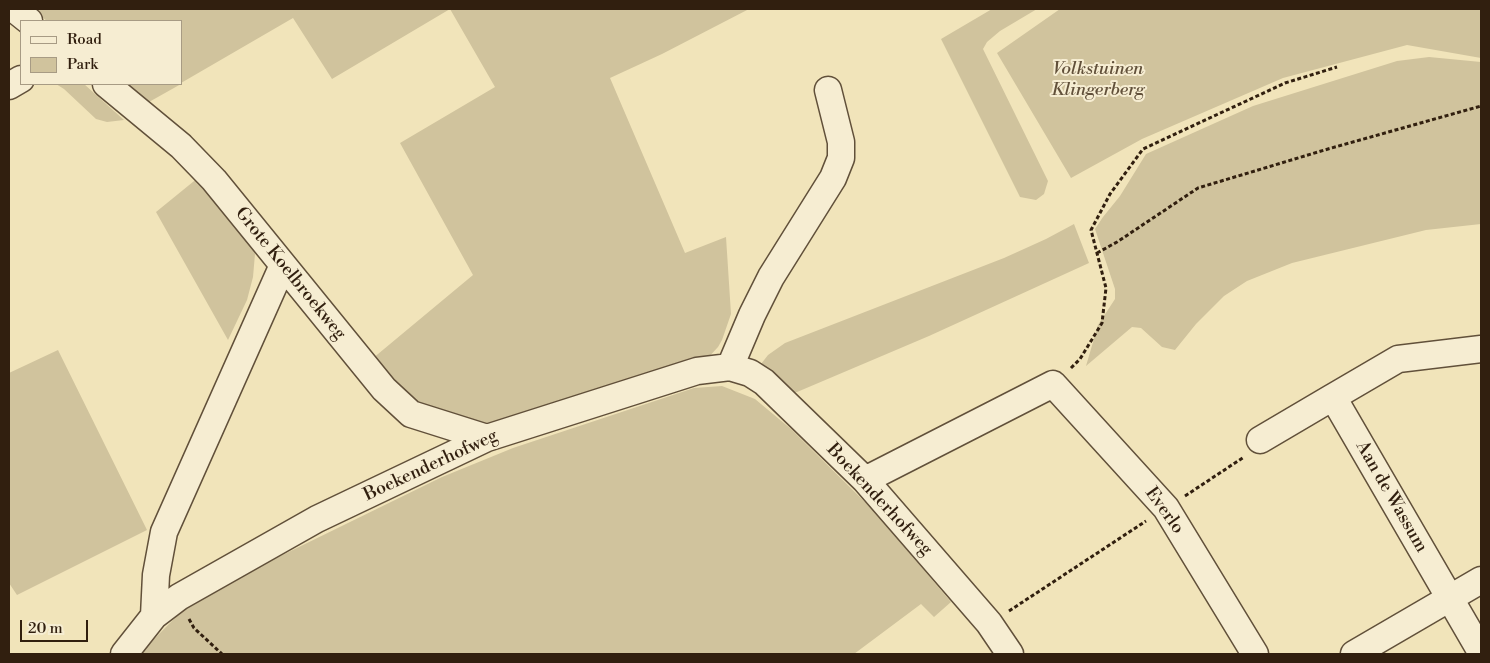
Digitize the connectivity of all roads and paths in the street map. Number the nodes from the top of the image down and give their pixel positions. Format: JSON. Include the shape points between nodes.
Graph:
{"nodes":[{"id":1,"x":14,"y":9,"type":"edge"},
{"id":2,"x":29,"y":20,"type":"edge"},
{"id":3,"x":1337,"y":67,"type":"dead end"},
{"id":4,"x":20,"y":79,"type":"edge"},
{"id":5,"x":107,"y":85,"type":"edge"},
{"id":6,"x":9,"y":86,"type":"edge"},
{"id":7,"x":828,"y":90,"type":"dead end"},
{"id":8,"x":1481,"y":106,"type":"edge"},
{"id":9,"x":1097,"y":252,"type":"junction"},
{"id":10,"x":283,"y":265,"type":"junction"},
{"id":11,"x":1481,"y":349,"type":"edge"},
{"id":12,"x":730,"y":367,"type":"junction"},
{"id":13,"x":1053,"y":384,"type":"junction"},
{"id":14,"x":1333,"y":397,"type":"junction"},
{"id":15,"x":487,"y":438,"type":"junction"},
{"id":16,"x":1260,"y":440,"type":"joint"},
{"id":17,"x":865,"y":480,"type":"junction"},
{"id":18,"x":1166,"y":508,"type":"junction"},
{"id":19,"x":1481,"y":580,"type":"edge"},
{"id":20,"x":178,"y":597,"type":"junction"},
{"id":21,"x":1448,"y":597,"type":"junction"},
{"id":22,"x":154,"y":616,"type":"junction"},
{"id":23,"x":989,"y":623,"type":"junction"},
{"id":24,"x":1481,"y":652,"type":"edge"},
{"id":25,"x":124,"y":654,"type":"edge"},
{"id":26,"x":222,"y":654,"type":"edge"},
{"id":27,"x":1010,"y":654,"type":"edge"},
{"id":28,"x":1255,"y":654,"type":"edge"},
{"id":29,"x":1354,"y":654,"type":"edge"}],
"edges":[{"from":1,"to":2,"type":"street"},
{"from":3,"to":9,"type":"path","via":[[1286,83],[1143,149],[1110,194],[1091,230]]},
{"from":4,"to":6,"type":"street"},
{"from":5,"to":10,"type":"street","name":"Grote Koelbroekweg","via":[[181,146],[214,180]]},
{"from":7,"to":12,"type":"street","via":[[841,142],[841,158],[833,178],[771,277]]},
{"from":8,"to":9,"type":"path","via":[[1198,188]]},
{"from":9,"to":13,"type":"path","via":[[1106,288],[1102,323],[1080,360]]},
{"from":10,"to":15,"type":"street","name":"Grote Koelbroekweg","via":[[384,389],[411,414]]},
{"from":10,"to":22,"type":"street","via":[[164,532],[156,575]]},
{"from":11,"to":14,"type":"street","via":[[1398,359]]},
{"from":12,"to":15,"type":"street","name":"Boekenderhofweg","via":[[697,371]]},
{"from":12,"to":17,"type":"street","name":"Boekenderhofweg","via":[[750,373],[764,382]]},
{"from":13,"to":17,"type":"street"},
{"from":13,"to":18,"type":"street","name":"Everlo"},
{"from":14,"to":16,"type":"street"},
{"from":14,"to":21,"type":"street","name":"Aan de Wassum"},
{"from":15,"to":20,"type":"street","name":"Boekenderhofweg","via":[[316,519]]},
{"from":16,"to":18,"type":"path","via":[[1255,450]]},
{"from":17,"to":23,"type":"street","name":"Boekenderhofweg"},
{"from":18,"to":23,"type":"path"},
{"from":18,"to":28,"type":"street","name":"Everlo"},
{"from":19,"to":21,"type":"street"},
{"from":20,"to":22,"type":"street","name":"Boekenderhofweg"},
{"from":20,"to":26,"type":"path","via":[[194,628]]},
{"from":21,"to":24,"type":"street","name":"Aan de Wassum"},
{"from":21,"to":29,"type":"street"},
{"from":22,"to":25,"type":"street","name":"Boekenderhofweg"},
{"from":23,"to":27,"type":"street","name":"Boekenderhofweg"}]}
